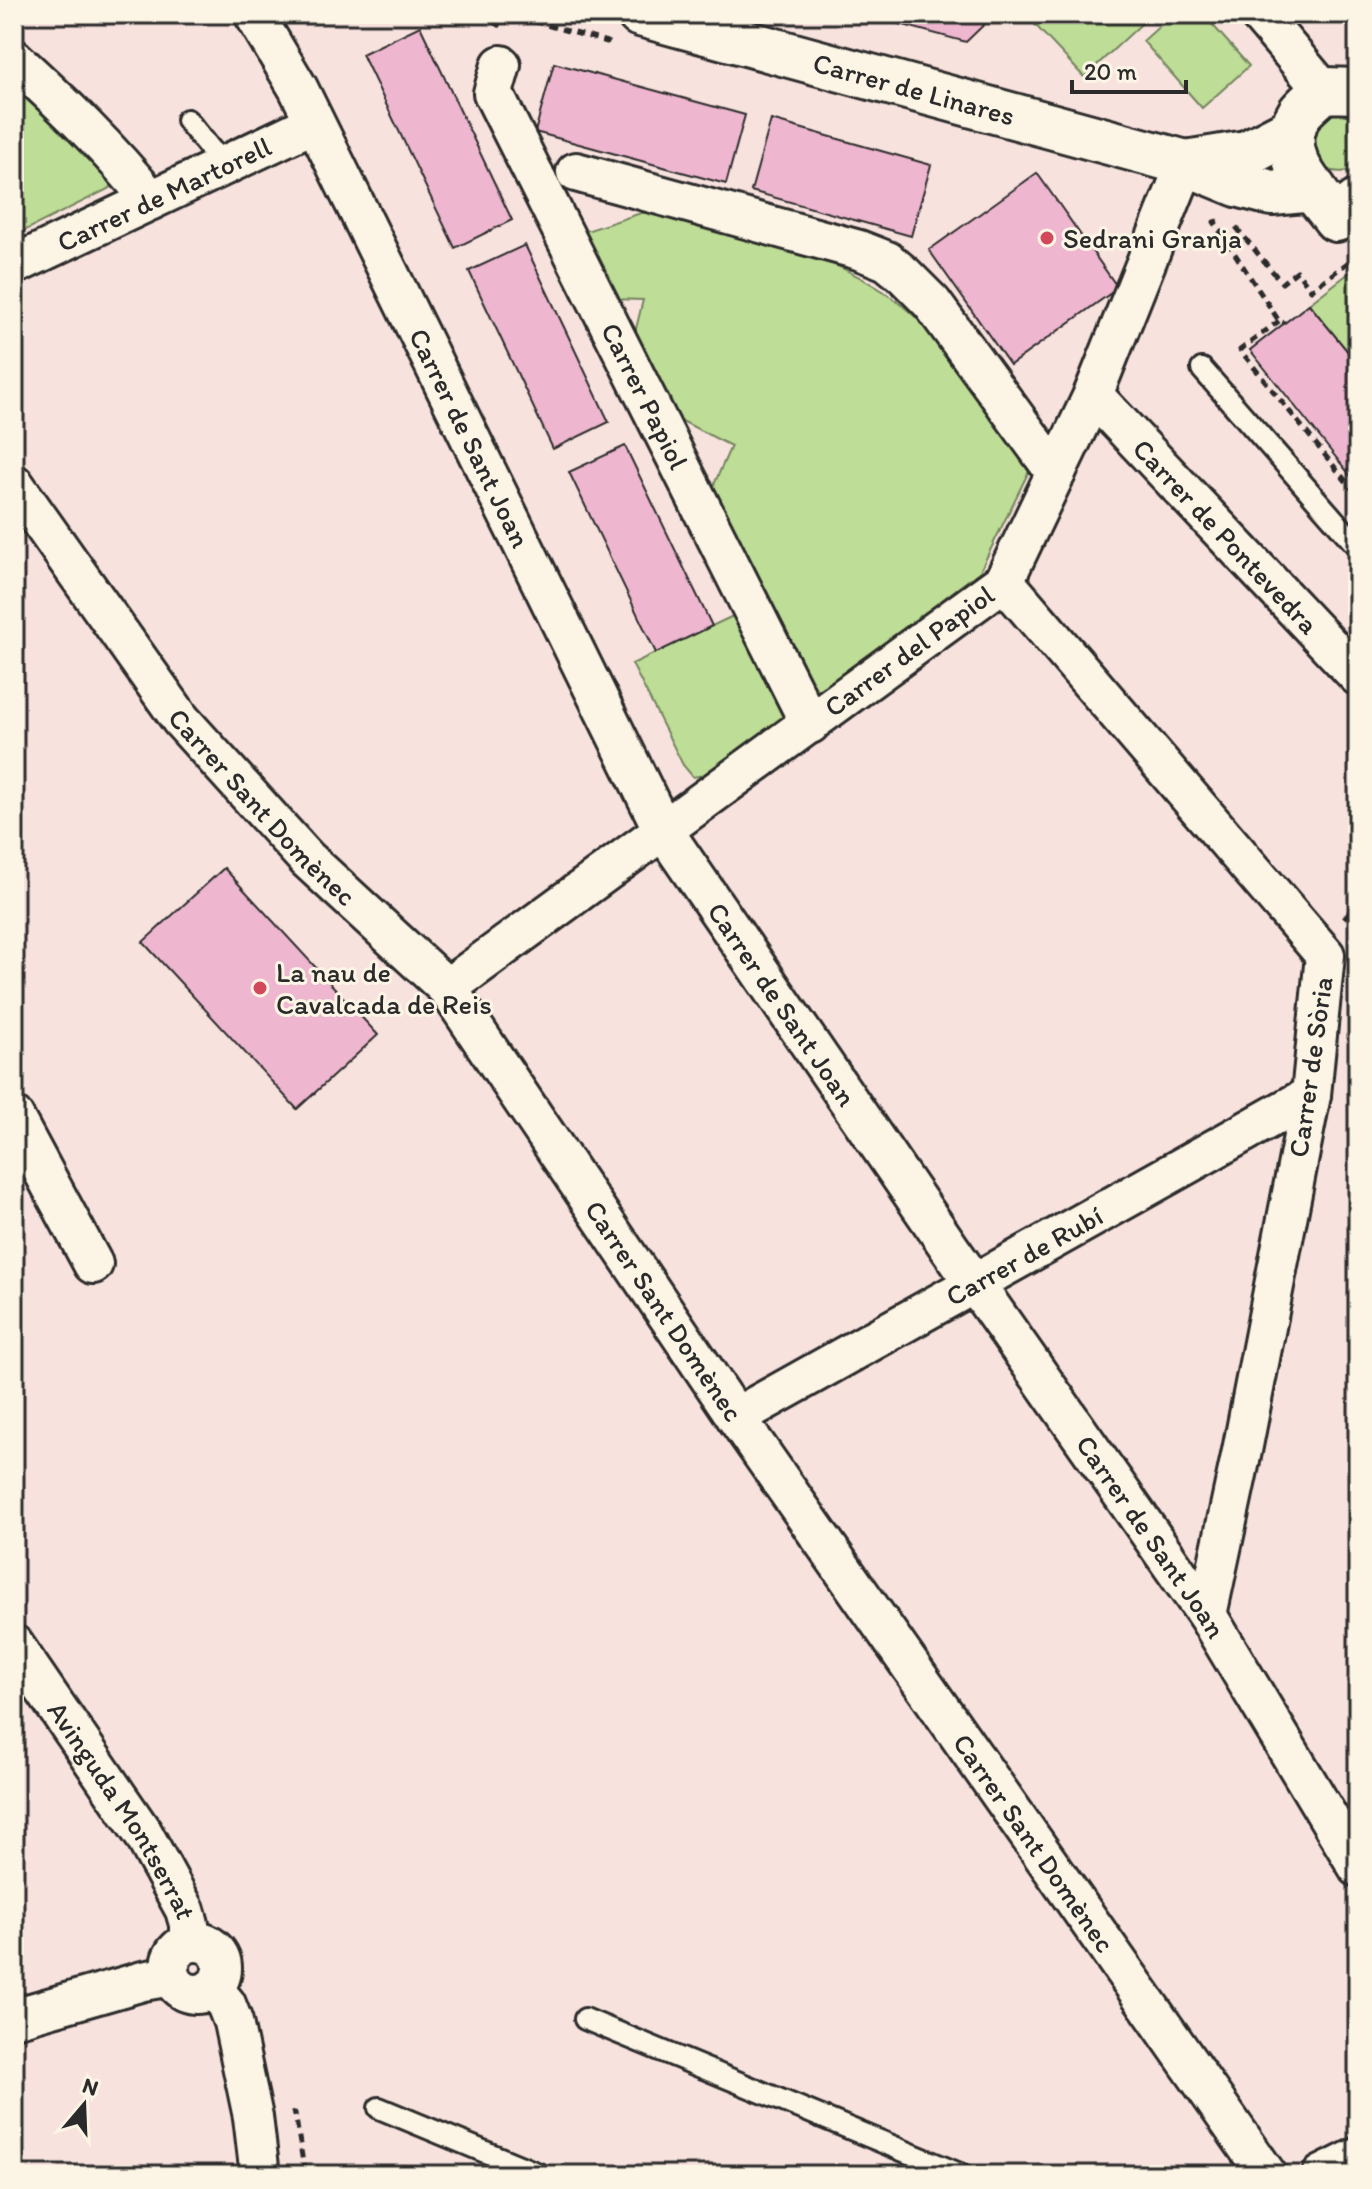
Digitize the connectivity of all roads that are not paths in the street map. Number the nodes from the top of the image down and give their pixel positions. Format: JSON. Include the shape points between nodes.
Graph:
{"nodes":[{"id":1,"x":254,"y":14,"type":"edge"},
{"id":2,"x":284,"y":14,"type":"edge"},
{"id":3,"x":1259,"y":14,"type":"edge"},
{"id":4,"x":625,"y":21,"type":"edge"},
{"id":5,"x":14,"y":59,"type":"edge"},
{"id":6,"x":501,"y":65,"type":"dead end"},
{"id":7,"x":1347,"y":87,"type":"edge"},
{"id":8,"x":298,"y":88,"type":"junction"},
{"id":9,"x":187,"y":120,"type":"dead end"},
{"id":10,"x":314,"y":123,"type":"junction"},
{"id":11,"x":1293,"y":129,"type":"junction"},
{"id":12,"x":1186,"y":163,"type":"junction"},
{"id":13,"x":224,"y":166,"type":"junction"},
{"id":14,"x":576,"y":172,"type":"dead end"},
{"id":15,"x":1314,"y":189,"type":"junction"},
{"id":16,"x":151,"y":200,"type":"junction"},
{"id":17,"x":1358,"y":202,"type":"edge"},
{"id":18,"x":14,"y":265,"type":"edge"},
{"id":19,"x":1202,"y":369,"type":"dead end"},
{"id":20,"x":1093,"y":395,"type":"junction"},
{"id":21,"x":1056,"y":473,"type":"junction"},
{"id":22,"x":14,"y":484,"type":"edge"},
{"id":23,"x":1358,"y":547,"type":"edge"},
{"id":24,"x":1004,"y":581,"type":"junction"},
{"id":25,"x":1358,"y":676,"type":"edge"},
{"id":26,"x":810,"y":724,"type":"junction"},
{"id":27,"x":663,"y":830,"type":"junction"},
{"id":28,"x":447,"y":988,"type":"junction"},
{"id":29,"x":1311,"y":1095,"type":"junction"},
{"id":30,"x":14,"y":1117,"type":"edge"},
{"id":31,"x":93,"y":1264,"type":"dead end"},
{"id":32,"x":975,"y":1283,"type":"junction"},
{"id":33,"x":736,"y":1417,"type":"junction"},
{"id":34,"x":1207,"y":1615,"type":"junction"},
{"id":35,"x":14,"y":1645,"type":"edge"},
{"id":36,"x":1358,"y":1867,"type":"edge"},
{"id":37,"x":189,"y":1942,"type":"junction"},
{"id":38,"x":171,"y":1976,"type":"junction"},
{"id":39,"x":212,"y":1988,"type":"junction"},
{"id":40,"x":14,"y":2018,"type":"edge"},
{"id":41,"x":585,"y":2019,"type":"dead end"},
{"id":42,"x":379,"y":2108,"type":"dead end"},
{"id":43,"x":1358,"y":2157,"type":"edge"},
{"id":44,"x":260,"y":2175,"type":"edge"},
{"id":45,"x":541,"y":2175,"type":"edge"},
{"id":46,"x":962,"y":2175,"type":"edge"},
{"id":47,"x":1267,"y":2175,"type":"edge"},
{"id":48,"x":1322,"y":2175,"type":"edge"}],
"edges":[{"from":1,"to":8,"type":"street","name":"Carrer de Sant Joan"},
{"from":2,"to":8,"type":"street","name":"Carrer de Sant Joan"},
{"from":3,"to":7,"type":"street"},
{"from":4,"to":12,"type":"street","name":"Carrer de Linares"},
{"from":5,"to":16,"type":"street"},
{"from":6,"to":26,"type":"street","name":"Carrer Papiol","via":[[493,93]]},
{"from":7,"to":11,"type":"street","via":[[1301,112]]},
{"from":8,"to":10,"type":"street","name":"Carrer de Sant Joan"},
{"from":9,"to":13,"type":"lane"},
{"from":10,"to":13,"type":"street","name":"Carrer de Martorell"},
{"from":10,"to":27,"type":"street","name":"Carrer de Sant Joan"},
{"from":11,"to":12,"type":"street","name":"Carrer de Linares","via":[[1247,153]]},
{"from":11,"to":15,"type":"street","via":[[1294,161]]},
{"from":12,"to":15,"type":"street","name":"Carrer de Linares","via":[[1272,193]]},
{"from":12,"to":20,"type":"street","name":"Carrer del Papiol"},
{"from":13,"to":16,"type":"street","name":"Carrer de Martorell"},
{"from":14,"to":21,"type":"street","via":[[887,261],[932,303]]},
{"from":15,"to":17,"type":"street","via":[[1336,219]]},
{"from":16,"to":18,"type":"street","name":"Carrer de Martorell"},
{"from":19,"to":23,"type":"lane"},
{"from":20,"to":21,"type":"street","name":"Carrer del Papiol"},
{"from":20,"to":25,"type":"street","name":"Carrer de Pontevedra"},
{"from":21,"to":24,"type":"street","name":"Carrer del Papiol"},
{"from":22,"to":28,"type":"street","name":"Carrer Sant Domènec","via":[[181,720],[307,859]]},
{"from":24,"to":26,"type":"street","name":"Carrer del Papiol"},
{"from":24,"to":29,"type":"street","name":"Carrer de Sòria","via":[[1325,955]]},
{"from":26,"to":27,"type":"street","name":"Carrer del Papiol"},
{"from":27,"to":28,"type":"street","name":"Carrer del Papiol"},
{"from":27,"to":32,"type":"street","name":"Carrer de Sant Joan"},
{"from":28,"to":33,"type":"street","name":"Carrer Sant Domènec"},
{"from":29,"to":32,"type":"street","name":"Carrer de Rubí"},
{"from":29,"to":34,"type":"street","name":"Carrer de Sòria"},
{"from":30,"to":31,"type":"street"},
{"from":32,"to":33,"type":"street","name":"Carrer de Rubí"},
{"from":32,"to":34,"type":"street","name":"Carrer de Sant Joan"},
{"from":33,"to":47,"type":"street","name":"Carrer Sant Domènec"},
{"from":34,"to":36,"type":"street","name":"Carrer de Sant Joan"},
{"from":35,"to":37,"type":"street","name":"Avinguda Montserrat","via":[[144,1835],[185,1910]]},
{"from":37,"to":38,"type":"street","via":[[173,1955]]},
{"from":37,"to":39,"type":"street","via":[[205,1943],[219,1954],[222,1975]]},
{"from":38,"to":39,"type":"street","via":[[188,1993]]},
{"from":38,"to":40,"type":"street"},
{"from":39,"to":44,"type":"street","via":[[233,2022]]},
{"from":41,"to":46,"type":"lane"},
{"from":42,"to":45,"type":"lane"},
{"from":43,"to":48,"type":"street"}]}
